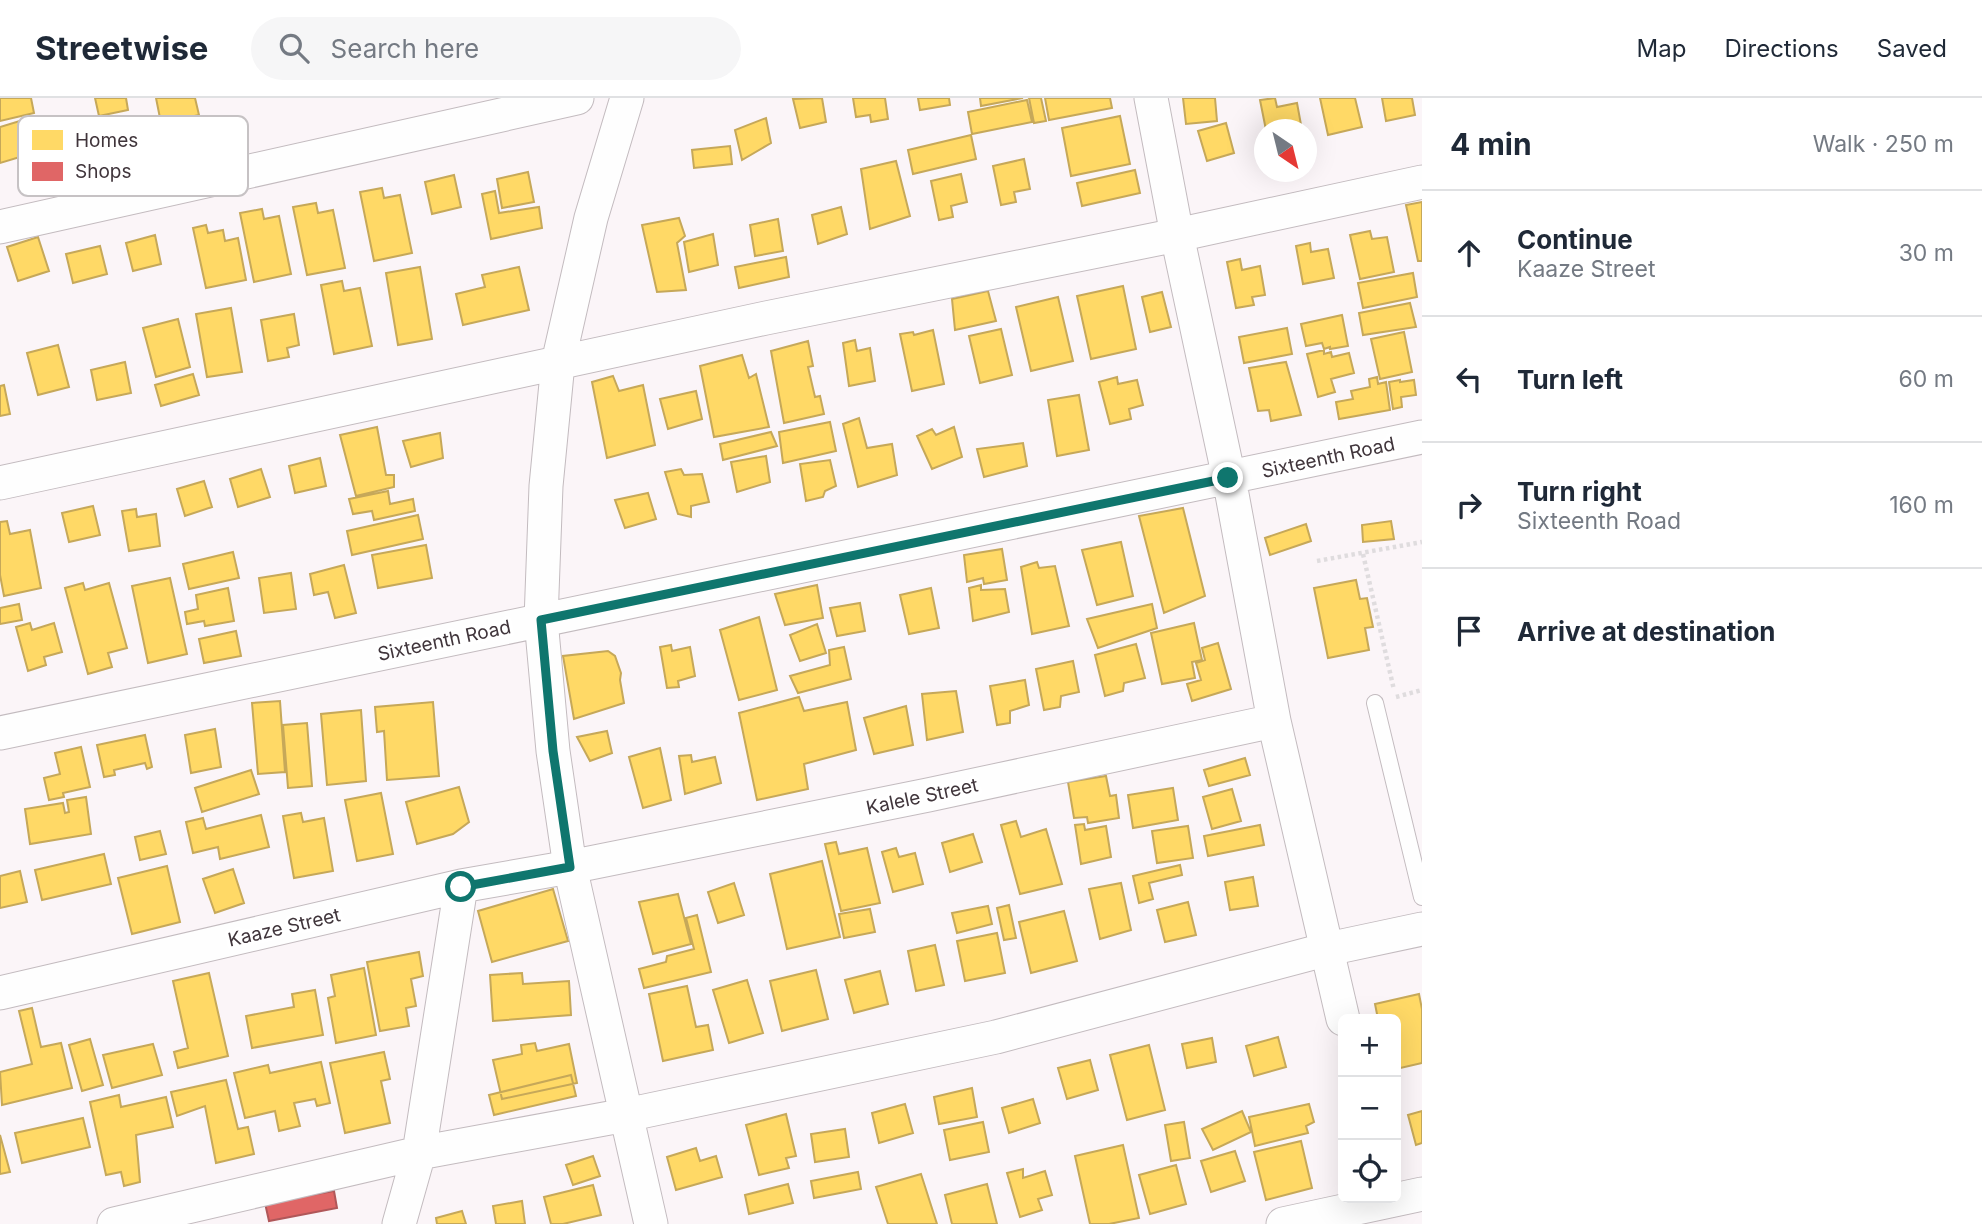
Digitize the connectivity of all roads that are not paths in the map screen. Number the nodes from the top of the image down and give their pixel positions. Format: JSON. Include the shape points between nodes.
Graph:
{"nodes":[{"id":1,"x":577,"y":98,"type":"edge"},
{"id":2,"x":627,"y":98,"type":"edge"},
{"id":3,"x":1151,"y":98,"type":"edge"},
{"id":4,"x":248,"y":172,"type":"edge"},
{"id":5,"x":1422,"y":182,"type":"edge"},
{"id":6,"x":139,"y":196,"type":"edge"},
{"id":7,"x":0,"y":227,"type":"edge"},
{"id":8,"x":1177,"y":235,"type":"junction"},
{"id":9,"x":558,"y":363,"type":"junction"},
{"id":10,"x":1422,"y":437,"type":"edge"},
{"id":11,"x":1228,"y":478,"type":"junction"},
{"id":12,"x":0,"y":482,"type":"edge"},
{"id":13,"x":541,"y":620,"type":"junction"},
{"id":14,"x":1375,"y":703,"type":"dead end"},
{"id":15,"x":1274,"y":722,"type":"junction"},
{"id":16,"x":0,"y":733,"type":"edge"},
{"id":17,"x":570,"y":867,"type":"junction"},
{"id":18,"x":461,"y":887,"type":"junction"},
{"id":19,"x":1422,"y":897,"type":"edge"},
{"id":20,"x":1422,"y":929,"type":"edge"},
{"id":21,"x":1328,"y":949,"type":"junction"},
{"id":22,"x":0,"y":993,"type":"edge"},
{"id":23,"x":1342,"y":1014,"type":"edge"},
{"id":24,"x":626,"y":1115,"type":"junction"},
{"id":25,"x":419,"y":1153,"type":"junction"},
{"id":26,"x":1422,"y":1194,"type":"edge"},
{"id":27,"x":1384,"y":1208,"type":"edge"},
{"id":28,"x":114,"y":1224,"type":"edge"},
{"id":29,"x":399,"y":1224,"type":"edge"},
{"id":30,"x":651,"y":1224,"type":"edge"},
{"id":31,"x":1283,"y":1224,"type":"edge"}],
"edges":[{"from":1,"to":4,"type":"street"},
{"from":2,"to":9,"type":"street","via":[[591,218]]},
{"from":3,"to":8,"type":"street"},
{"from":5,"to":8,"type":"street"},
{"from":6,"to":7,"type":"street"},
{"from":8,"to":9,"type":"street"},
{"from":8,"to":11,"type":"street"},
{"from":9,"to":12,"type":"street"},
{"from":9,"to":13,"type":"street","via":[[545,486]]},
{"from":10,"to":11,"type":"street","name":"Sixteenth Road"},
{"from":11,"to":13,"type":"street","name":"Sixteenth Road"},
{"from":11,"to":15,"type":"street"},
{"from":13,"to":16,"type":"street","name":"Sixteenth Road"},
{"from":13,"to":17,"type":"street"},
{"from":14,"to":19,"type":"lane"},
{"from":15,"to":17,"type":"street","name":"Kalele Street"},
{"from":15,"to":21,"type":"street"},
{"from":17,"to":18,"type":"street","name":"Kaaze Street"},
{"from":17,"to":24,"type":"street"},
{"from":18,"to":22,"type":"street","name":"Kaaze Street"},
{"from":18,"to":25,"type":"street"},
{"from":20,"to":21,"type":"street"},
{"from":21,"to":23,"type":"street"},
{"from":21,"to":24,"type":"street","via":[[996,1037]]},
{"from":24,"to":25,"type":"street"},
{"from":24,"to":30,"type":"street"},
{"from":25,"to":28,"type":"street"},
{"from":25,"to":29,"type":"street"},
{"from":26,"to":27,"type":"street"},
{"from":27,"to":31,"type":"street"}]}
